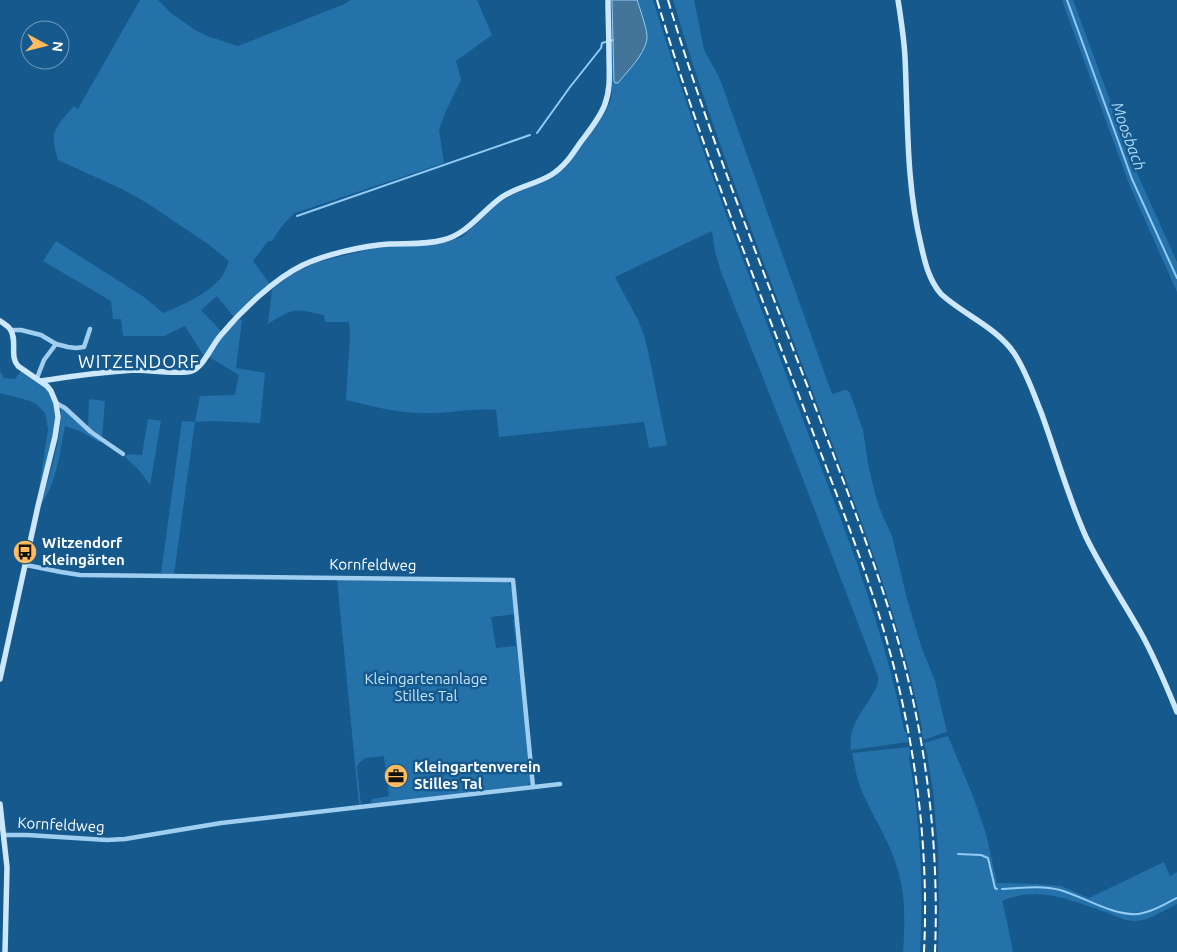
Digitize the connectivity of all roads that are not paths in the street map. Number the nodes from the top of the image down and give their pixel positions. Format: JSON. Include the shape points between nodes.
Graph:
{"nodes":[{"id":1,"x":608,"y":0,"type":"edge"},
{"id":2,"x":898,"y":0,"type":"edge"},
{"id":3,"x":0,"y":321,"type":"edge"},
{"id":4,"x":11,"y":330,"type":"junction"},
{"id":5,"x":90,"y":330,"type":"dead end"},
{"id":6,"x":56,"y":344,"type":"junction"},
{"id":7,"x":39,"y":379,"type":"junction"},
{"id":8,"x":56,"y":403,"type":"junction"},
{"id":9,"x":124,"y":454,"type":"dead end"},
{"id":10,"x":26,"y":565,"type":"junction"},
{"id":11,"x":0,"y":680,"type":"edge"},
{"id":12,"x":1177,"y":712,"type":"edge"},
{"id":13,"x":560,"y":784,"type":"dead end"},
{"id":14,"x":533,"y":787,"type":"junction"},
{"id":15,"x":0,"y":804,"type":"edge"},
{"id":16,"x":4,"y":835,"type":"junction"},
{"id":17,"x":5,"y":952,"type":"edge"}],
"edges":[{"from":1,"to":7,"type":"street","via":[[609,91],[604,107],[571,156],[551,175],[503,196],[462,232],[450,238],[430,243],[364,248],[332,255],[290,272],[235,320],[199,366],[190,372],[133,370]]},
{"from":2,"to":12,"type":"street","via":[[905,54],[910,178],[919,237],[930,276],[941,294],[997,335],[1019,360],[1086,536],[1150,649]]},
{"from":3,"to":4,"type":"street"},
{"from":4,"to":6,"type":"street","via":[[41,335]]},
{"from":4,"to":7,"type":"street","via":[[15,363]]},
{"from":5,"to":6,"type":"street","via":[[82,348]]},
{"from":6,"to":7,"type":"street","via":[[44,360]]},
{"from":7,"to":8,"type":"street","via":[[51,391]]},
{"from":8,"to":9,"type":"street"},
{"from":8,"to":10,"type":"street","via":[[55,437]]},
{"from":10,"to":11,"type":"street"},
{"from":10,"to":14,"type":"street","name":"Kornfeldweg","via":[[80,574],[513,580]]},
{"from":13,"to":14,"type":"street","name":"Kornfeldweg"},
{"from":14,"to":16,"type":"street","name":"Kornfeldweg","via":[[221,823],[125,839]]},
{"from":15,"to":16,"type":"street"},
{"from":16,"to":17,"type":"street","via":[[7,867]]}]}
